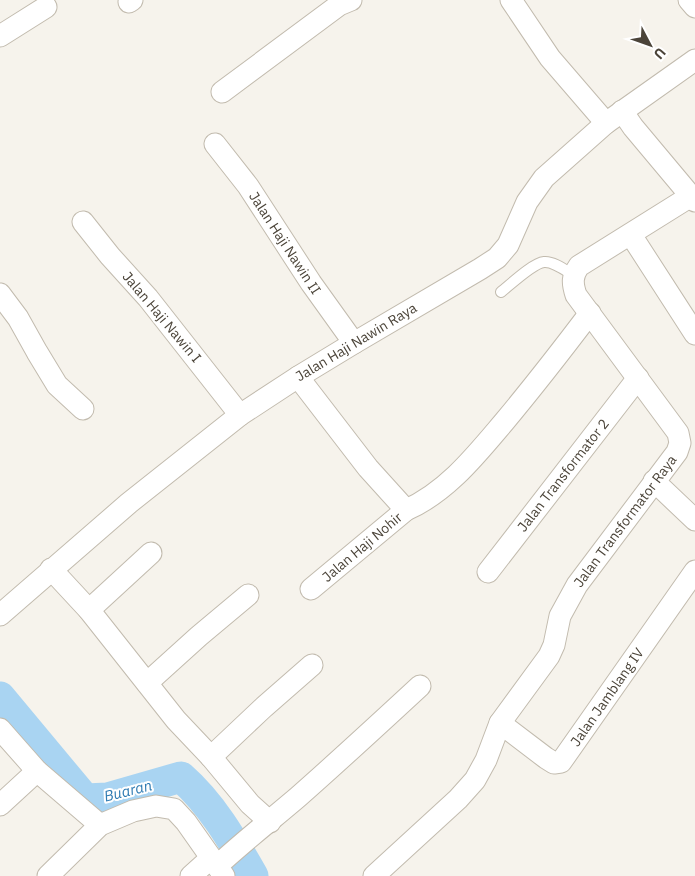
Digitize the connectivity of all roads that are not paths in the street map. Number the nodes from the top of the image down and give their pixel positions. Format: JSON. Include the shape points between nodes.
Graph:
{"nodes":[{"id":1,"x":511,"y":0,"type":"edge"},
{"id":2,"x":689,"y":0,"type":"edge"},
{"id":3,"x":342,"y":2,"type":"edge"},
{"id":4,"x":46,"y":7,"type":"dead end"},
{"id":5,"x":695,"y":7,"type":"edge"},
{"id":6,"x":0,"y":36,"type":"edge"},
{"id":7,"x":695,"y":60,"type":"edge"},
{"id":8,"x":222,"y":92,"type":"dead end"},
{"id":9,"x":614,"y":117,"type":"junction"},
{"id":10,"x":215,"y":144,"type":"dead end"},
{"id":11,"x":693,"y":199,"type":"edge"},
{"id":12,"x":83,"y":222,"type":"dead end"},
{"id":13,"x":631,"y":235,"type":"junction"},
{"id":14,"x":573,"y":275,"type":"junction"},
{"id":15,"x":501,"y":292,"type":"dead end"},
{"id":16,"x":0,"y":294,"type":"edge"},
{"id":17,"x":590,"y":313,"type":"junction"},
{"id":18,"x":695,"y":334,"type":"edge"},
{"id":19,"x":354,"y":343,"type":"junction"},
{"id":20,"x":298,"y":376,"type":"junction"},
{"id":21,"x":638,"y":378,"type":"junction"},
{"id":22,"x":83,"y":409,"type":"dead end"},
{"id":23,"x":240,"y":415,"type":"junction"},
{"id":24,"x":654,"y":481,"type":"junction"},
{"id":25,"x":410,"y":508,"type":"junction"},
{"id":26,"x":695,"y":520,"type":"edge"},
{"id":27,"x":152,"y":553,"type":"dead end"},
{"id":28,"x":51,"y":569,"type":"junction"},
{"id":29,"x":695,"y":571,"type":"edge"},
{"id":30,"x":488,"y":572,"type":"dead end"},
{"id":31,"x":312,"y":589,"type":"dead end"},
{"id":32,"x":248,"y":595,"type":"dead end"},
{"id":33,"x":89,"y":610,"type":"junction"},
{"id":34,"x":0,"y":615,"type":"edge"},
{"id":35,"x":312,"y":665,"type":"dead end"},
{"id":36,"x":147,"y":683,"type":"junction"},
{"id":37,"x":420,"y":686,"type":"dead end"},
{"id":38,"x":500,"y":723,"type":"junction"},
{"id":39,"x":0,"y":729,"type":"edge"},
{"id":40,"x":211,"y":757,"type":"junction"},
{"id":41,"x":37,"y":771,"type":"junction"},
{"id":42,"x":0,"y":805,"type":"edge"},
{"id":43,"x":270,"y":822,"type":"junction"},
{"id":44,"x":100,"y":825,"type":"junction"},
{"id":45,"x":217,"y":867,"type":"edge"},
{"id":46,"x":48,"y":876,"type":"edge"},
{"id":47,"x":192,"y":876,"type":"edge"},
{"id":48,"x":374,"y":876,"type":"edge"}],
"edges":[{"from":1,"to":9,"type":"street","via":[[550,58]]},
{"from":2,"to":5,"type":"street"},
{"from":3,"to":8,"type":"street"},
{"from":4,"to":6,"type":"street"},
{"from":7,"to":9,"type":"street","name":"Jalan Haji Nawin Raya"},
{"from":9,"to":11,"type":"street","via":[[632,127]]},
{"from":9,"to":19,"type":"street","name":"Jalan Haji Nawin Raya","via":[[544,178],[527,202],[508,245],[497,258]]},
{"from":10,"to":19,"type":"street","name":"Jalan Haji Nawin II","via":[[248,186],[311,284]]},
{"from":11,"to":13,"type":"street"},
{"from":12,"to":23,"type":"street","name":"Jalan Haji Nawin I"},
{"from":13,"to":14,"type":"street","via":[[589,259]]},
{"from":13,"to":18,"type":"street"},
{"from":14,"to":15,"type":"lane","via":[[545,262]]},
{"from":14,"to":17,"type":"street","name":"Jalan Transformator Raya","via":[[576,295]]},
{"from":16,"to":22,"type":"street","via":[[18,318],[57,385]]},
{"from":17,"to":21,"type":"street","name":"Jalan Transformator Raya"},
{"from":17,"to":25,"type":"street","name":"Jalan Haji Nohir","via":[[472,460],[448,484]]},
{"from":19,"to":20,"type":"street","name":"Jalan Haji Nawin Raya"},
{"from":20,"to":23,"type":"street","name":"Jalan Haji Nawin Raya"},
{"from":20,"to":25,"type":"street","via":[[368,468]]},
{"from":21,"to":24,"type":"street","name":"Jalan Transformator Raya","via":[[678,433],[680,443],[677,452]]},
{"from":21,"to":30,"type":"street","name":"Jalan Transformator 2"},
{"from":23,"to":28,"type":"street","name":"Jalan Haji Nawin Raya"},
{"from":24,"to":26,"type":"street"},
{"from":24,"to":38,"type":"street","name":"Jalan Transformator Raya","via":[[577,585],[560,616],[549,656]]},
{"from":25,"to":31,"type":"street","name":"Jalan Haji Nohir"},
{"from":27,"to":33,"type":"street"},
{"from":28,"to":33,"type":"street"},
{"from":28,"to":34,"type":"street","name":"Jalan Haji Nawin Raya"},
{"from":29,"to":38,"type":"street","name":"Jalan Jamblang IV","via":[[562,762],[554,763],[546,758]]},
{"from":32,"to":36,"type":"street"},
{"from":33,"to":36,"type":"street"},
{"from":35,"to":40,"type":"street"},
{"from":36,"to":40,"type":"street"},
{"from":37,"to":43,"type":"street"},
{"from":38,"to":48,"type":"street","name":"Jalan Transformator Raya","via":[[475,780],[458,800]]},
{"from":39,"to":41,"type":"street"},
{"from":40,"to":43,"type":"street","via":[[250,804]]},
{"from":41,"to":42,"type":"street"},
{"from":41,"to":44,"type":"street"},
{"from":43,"to":45,"type":"street","via":[[248,837]]},
{"from":44,"to":45,"type":"street","via":[[156,806],[174,809]]},
{"from":44,"to":46,"type":"street"},
{"from":45,"to":47,"type":"street"}]}
